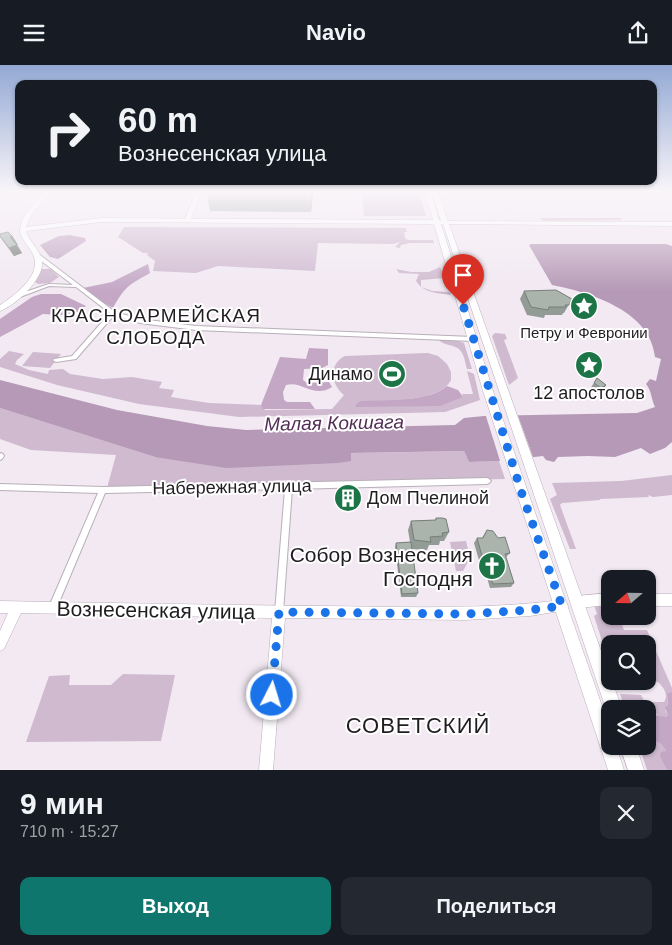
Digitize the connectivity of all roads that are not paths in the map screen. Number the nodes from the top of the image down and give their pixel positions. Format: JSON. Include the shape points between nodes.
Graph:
{"nodes":[{"id":1,"x":24,"y":226,"type":"edge"},
{"id":2,"x":50,"y":226,"type":"edge"},
{"id":3,"x":443,"y":226,"type":"edge"},
{"id":4,"x":443,"y":226,"type":"edge"},
{"id":5,"x":23,"y":229,"type":"junction"},
{"id":6,"x":38,"y":257,"type":"junction"},
{"id":7,"x":75,"y":285,"type":"junction"},
{"id":8,"x":18,"y":296,"type":"junction"},
{"id":9,"x":0,"y":309,"type":"edge"},
{"id":10,"x":113,"y":313,"type":"junction"},
{"id":11,"x":473,"y":339,"type":"junction"},
{"id":12,"x":56,"y":360,"type":"dead end"},
{"id":13,"x":487,"y":481,"type":"dead end"},
{"id":14,"x":289,"y":486,"type":"junction"},
{"id":15,"x":0,"y":487,"type":"edge"},
{"id":16,"x":103,"y":490,"type":"junction"},
{"id":17,"x":601,"y":599,"type":"edge"},
{"id":18,"x":656,"y":600,"type":"edge"},
{"id":19,"x":672,"y":600,"type":"edge"},
{"id":20,"x":569,"y":604,"type":"junction"},
{"id":21,"x":0,"y":607,"type":"edge"},
{"id":22,"x":17,"y":608,"type":"junction"},
{"id":23,"x":52,"y":609,"type":"junction"},
{"id":24,"x":279,"y":612,"type":"junction"},
{"id":25,"x":0,"y":645,"type":"edge"},
{"id":26,"x":610,"y":700,"type":"edge"},
{"id":27,"x":631,"y":755,"type":"edge"},
{"id":28,"x":266,"y":770,"type":"edge"},
{"id":29,"x":616,"y":770,"type":"edge"},
{"id":30,"x":636,"y":770,"type":"edge"}],
"edges":[{"from":1,"to":5,"type":"main road"},
{"from":2,"to":5,"type":"main road"},
{"from":3,"to":11,"type":"main road"},
{"from":4,"to":20,"type":"main road","via":[[538,494]]},
{"from":5,"to":6,"type":"main road","via":[[24,237]]},
{"from":6,"to":7,"type":"street"},
{"from":6,"to":8,"type":"main road","via":[[35,276]]},
{"from":7,"to":8,"type":"street","via":[[49,285]]},
{"from":7,"to":10,"type":"street"},
{"from":8,"to":9,"type":"main road"},
{"from":10,"to":11,"type":"street","via":[[138,321],[196,328]]},
{"from":10,"to":12,"type":"street","via":[[74,358]]},
{"from":11,"to":20,"type":"main road","via":[[522,494]]},
{"from":13,"to":14,"type":"street","name":"Набережная улица"},
{"from":14,"to":16,"type":"street","name":"Набережная улица"},
{"from":14,"to":24,"type":"street"},
{"from":15,"to":16,"type":"street","name":"Набережная улица"},
{"from":16,"to":23,"type":"street"},
{"from":17,"to":20,"type":"main road","name":"Вознесенская улица"},
{"from":18,"to":19,"type":"street"},
{"from":20,"to":24,"type":"street","name":"Вознесенская улица","via":[[465,614]]},
{"from":20,"to":26,"type":"main road"},
{"from":20,"to":29,"type":"main road"},
{"from":21,"to":22,"type":"street","name":"Вознесенская улица"},
{"from":22,"to":23,"type":"street","name":"Вознесенская улица"},
{"from":22,"to":25,"type":"street"},
{"from":23,"to":24,"type":"street","name":"Вознесенская улица"},
{"from":24,"to":28,"type":"street"},
{"from":27,"to":30,"type":"main road"}]}
